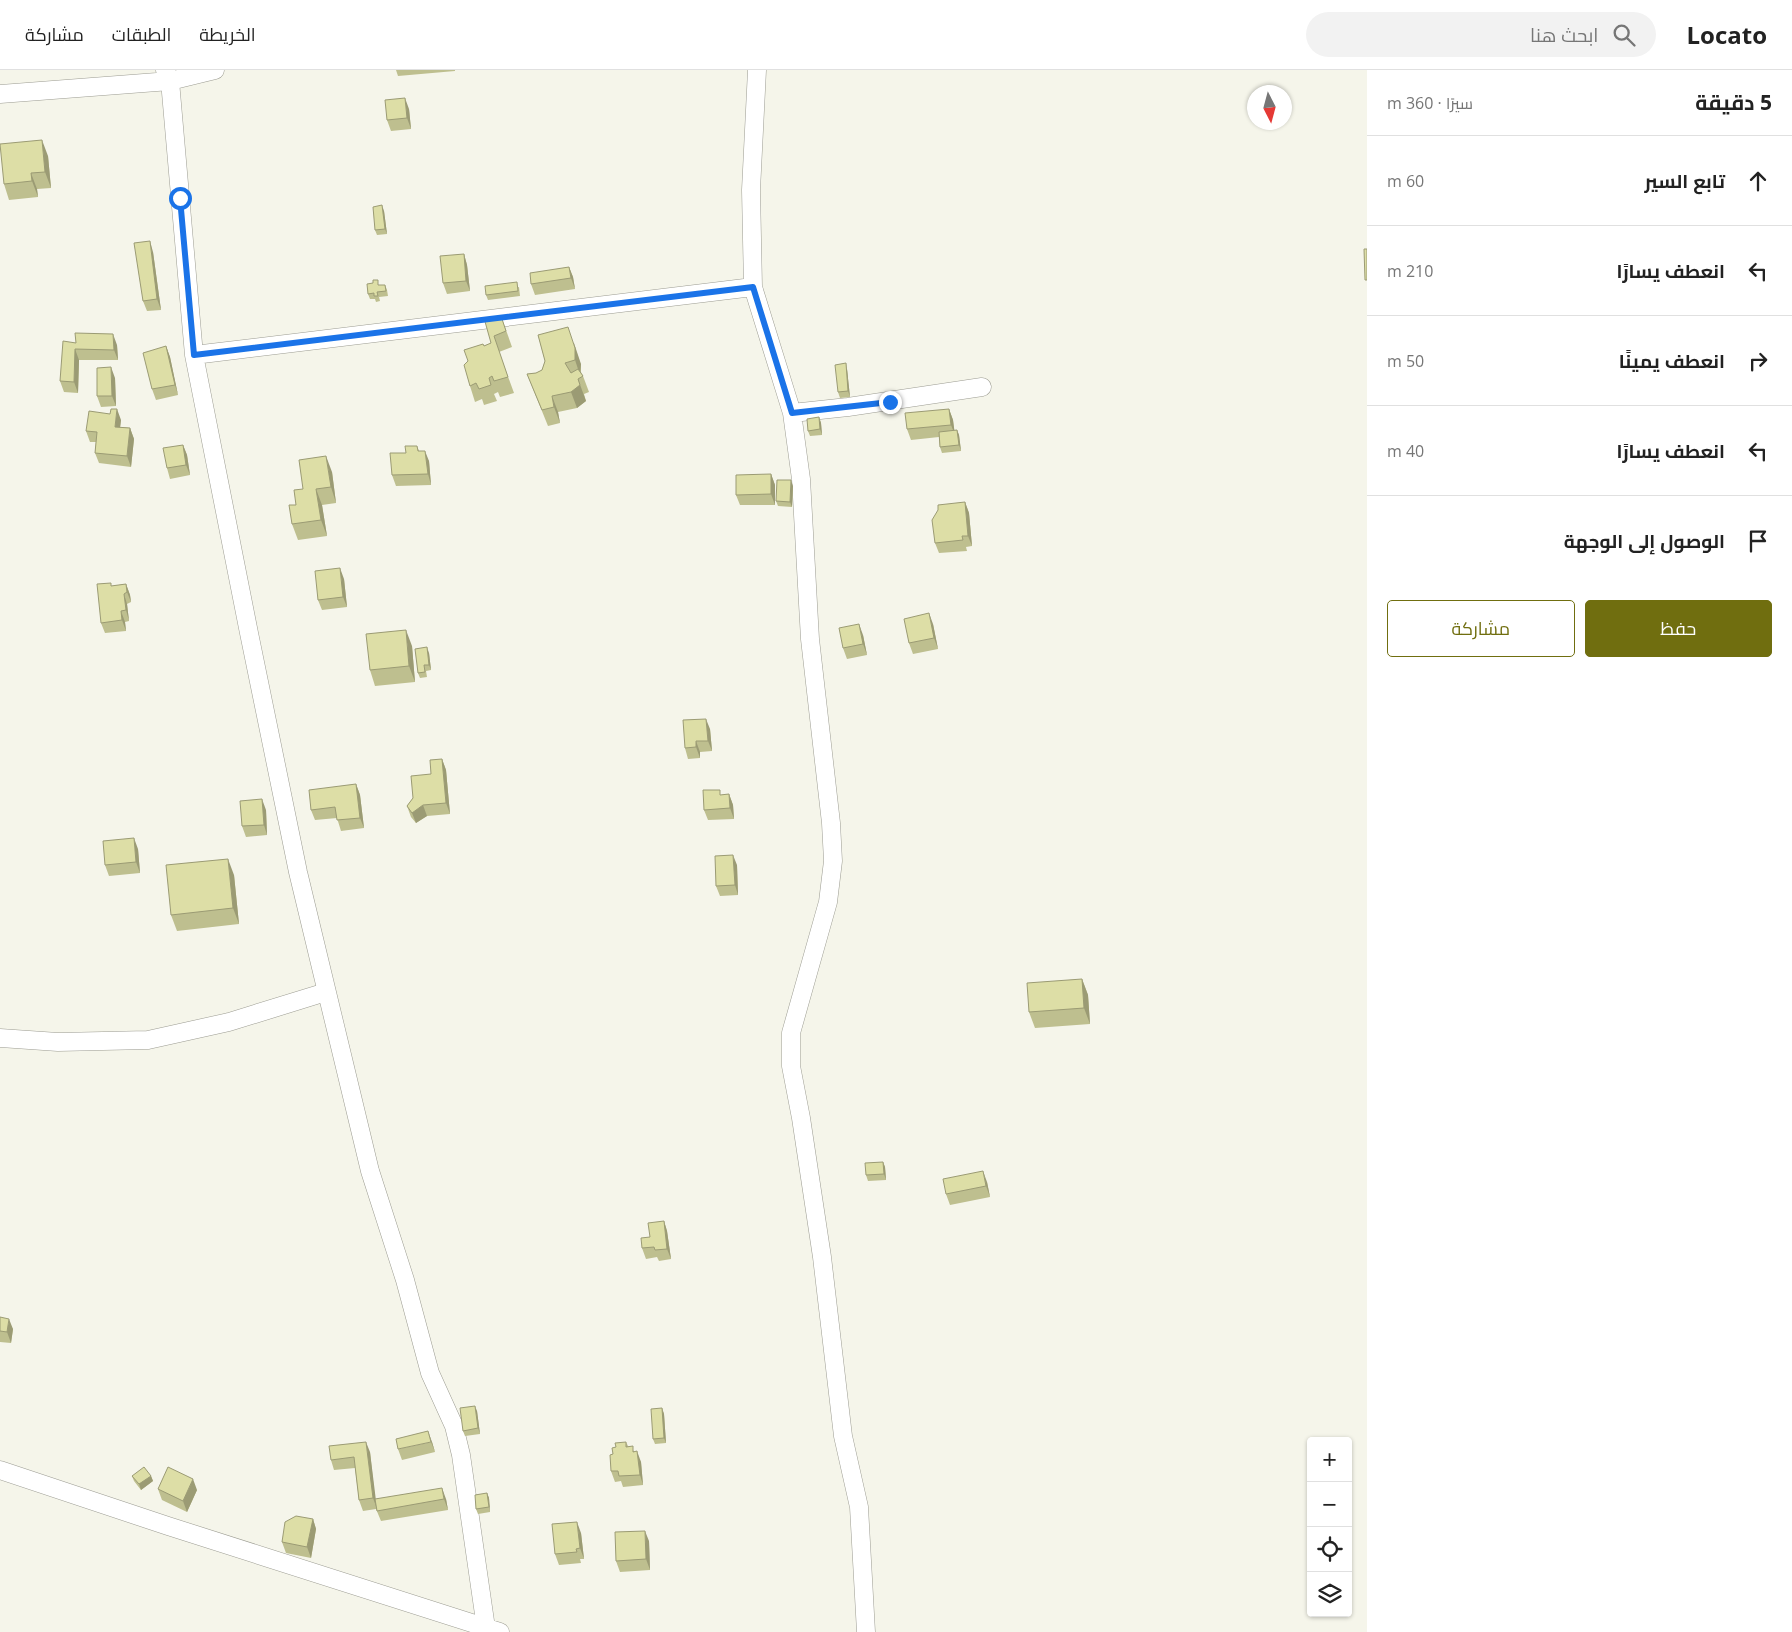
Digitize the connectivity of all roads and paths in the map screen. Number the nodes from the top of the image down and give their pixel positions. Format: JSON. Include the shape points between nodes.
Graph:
{"nodes":[{"id":1,"x":215,"y":70,"type":"edge"},
{"id":2,"x":757,"y":70,"type":"edge"},
{"id":3,"x":168,"y":76,"type":"edge"},
{"id":4,"x":0,"y":94,"type":"edge"},
{"id":5,"x":753,"y":287,"type":"junction"},
{"id":6,"x":194,"y":355,"type":"junction"},
{"id":7,"x":982,"y":388,"type":"dead end"},
{"id":8,"x":792,"y":413,"type":"junction"},
{"id":9,"x":326,"y":992,"type":"junction"},
{"id":10,"x":0,"y":1038,"type":"edge"},
{"id":11,"x":0,"y":1470,"type":"edge"},
{"id":12,"x":493,"y":1630,"type":"edge"},
{"id":13,"x":866,"y":1632,"type":"edge"}],
"edges":[{"from":1,"to":3,"type":"street"},
{"from":2,"to":5,"type":"street","via":[[751,190]]},
{"from":3,"to":4,"type":"street"},
{"from":3,"to":6,"type":"street"},
{"from":5,"to":6,"type":"street"},
{"from":5,"to":8,"type":"street"},
{"from":6,"to":9,"type":"street","via":[[294,853]]},
{"from":7,"to":8,"type":"street"},
{"from":8,"to":13,"type":"street","via":[[802,479],[810,639],[833,861],[828,902],[791,1033],[791,1066],[822,1257],[843,1436],[859,1507]]},
{"from":9,"to":10,"type":"street","via":[[228,1022],[148,1040],[58,1042]]},
{"from":9,"to":12,"type":"street","via":[[370,1171],[405,1280],[430,1373],[454,1426]]},
{"from":11,"to":12,"type":"street"}]}
